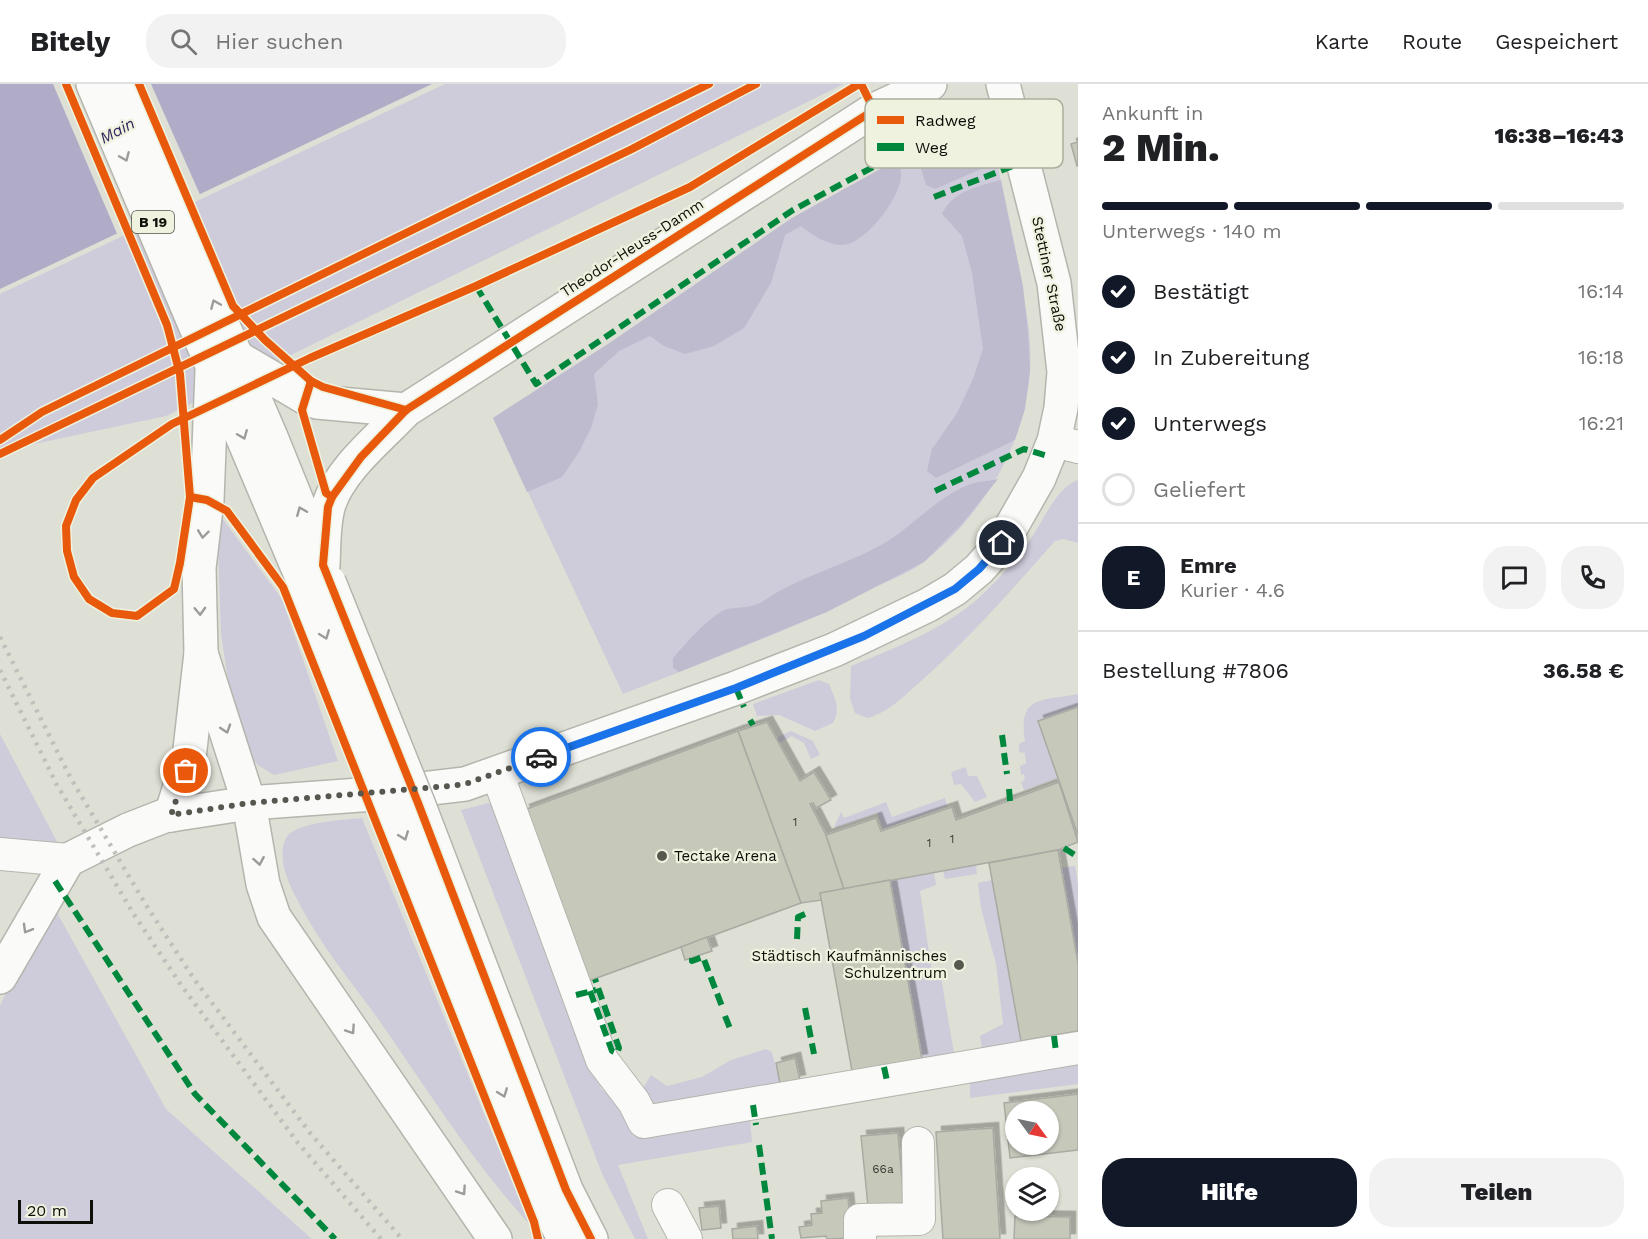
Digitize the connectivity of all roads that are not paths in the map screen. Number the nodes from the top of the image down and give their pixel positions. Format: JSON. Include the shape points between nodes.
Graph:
{"nodes":[{"id":1,"x":93,"y":84,"type":"edge"},
{"id":2,"x":119,"y":84,"type":"edge"},
{"id":3,"x":930,"y":84,"type":"edge"},
{"id":4,"x":1003,"y":84,"type":"edge"},
{"id":5,"x":899,"y":99,"type":"edge"},
{"id":6,"x":1007,"y":99,"type":"edge"},
{"id":7,"x":865,"y":116,"type":"edge"},
{"id":8,"x":1025,"y":168,"type":"edge"},
{"id":9,"x":225,"y":359,"type":"junction"},
{"id":10,"x":406,"y":410,"type":"junction"},
{"id":11,"x":1066,"y":444,"type":"edge"},
{"id":12,"x":323,"y":565,"type":"junction"},
{"id":13,"x":201,"y":653,"type":"junction"},
{"id":14,"x":497,"y":773,"type":"junction"},
{"id":15,"x":249,"y":803,"type":"junction"},
{"id":16,"x":171,"y":815,"type":"junction"},
{"id":17,"x":0,"y":854,"type":"edge"},
{"id":18,"x":62,"y":870,"type":"junction"},
{"id":19,"x":0,"y":977,"type":"edge"},
{"id":20,"x":492,"y":1032,"type":"junction"},
{"id":21,"x":1078,"y":1048,"type":"edge"},
{"id":22,"x":918,"y":1143,"type":"dead end"},
{"id":23,"x":668,"y":1205,"type":"dead end"},
{"id":24,"x":495,"y":1239,"type":"edge"},
{"id":25,"x":564,"y":1239,"type":"edge"},
{"id":26,"x":591,"y":1239,"type":"edge"},
{"id":27,"x":686,"y":1239,"type":"edge"},
{"id":28,"x":860,"y":1239,"type":"edge"}],
"edges":[{"from":1,"to":9,"type":"main road","number":"B 19","one_way":true},
{"from":9,"to":2,"type":"main road","number":"B 19","one_way":true},
{"from":3,"to":5,"type":"main road","name":"Theodor-Heuss-Damm"},
{"from":4,"to":6,"type":"main road","name":"Stettiner Straße"},
{"from":7,"to":10,"type":"main road","name":"Theodor-Heuss-Damm"},
{"from":8,"to":11,"type":"main road","name":"Stettiner Straße","via":[[1054,283],[1065,372],[1061,408]]},
{"from":9,"to":10,"type":"main road","via":[[317,402]]},
{"from":12,"to":9,"type":"main road","number":"B 19","one_way":true},
{"from":9,"to":13,"type":"main road","one_way":true,"via":[[199,568]]},
{"from":9,"to":20,"type":"main road","number":"B 19","one_way":true,"bridge":true,"via":[[303,580]]},
{"from":10,"to":12,"type":"main road","name":"Theodor-Heuss-Damm","via":[[361,457],[332,496]]},
{"from":11,"to":14,"type":"main road","name":"Stettiner Straße","via":[[1040,478],[1002,543],[979,569],[946,594],[834,650]]},
{"from":12,"to":20,"type":"main road","number":"B 19","bridge":true,"via":[[418,803]]},
{"from":13,"to":15,"type":"main road","one_way":true},
{"from":13,"to":16,"type":"main road","via":[[189,758]]},
{"from":14,"to":15,"type":"main road","name":"Stettiner Straße","via":[[465,784],[432,789]]},
{"from":14,"to":21,"type":"street","via":[[602,1060],[644,1122]]},
{"from":15,"to":16,"type":"main road","name":"Stettiner Straße"},
{"from":15,"to":24,"type":"main road","one_way":true,"via":[[263,884],[274,917]]},
{"from":16,"to":18,"type":"main road","name":"Stettiner Straße","via":[[128,830]]},
{"from":17,"to":18,"type":"street"},
{"from":18,"to":19,"type":"main road","one_way":true},
{"from":20,"to":25,"type":"main road","number":"B 19","one_way":true,"via":[[540,1190]]},
{"from":20,"to":26,"type":"main road","number":"B 19"},
{"from":22,"to":28,"type":"street","via":[[919,1219],[860,1220]]},
{"from":23,"to":27,"type":"street"}]}
